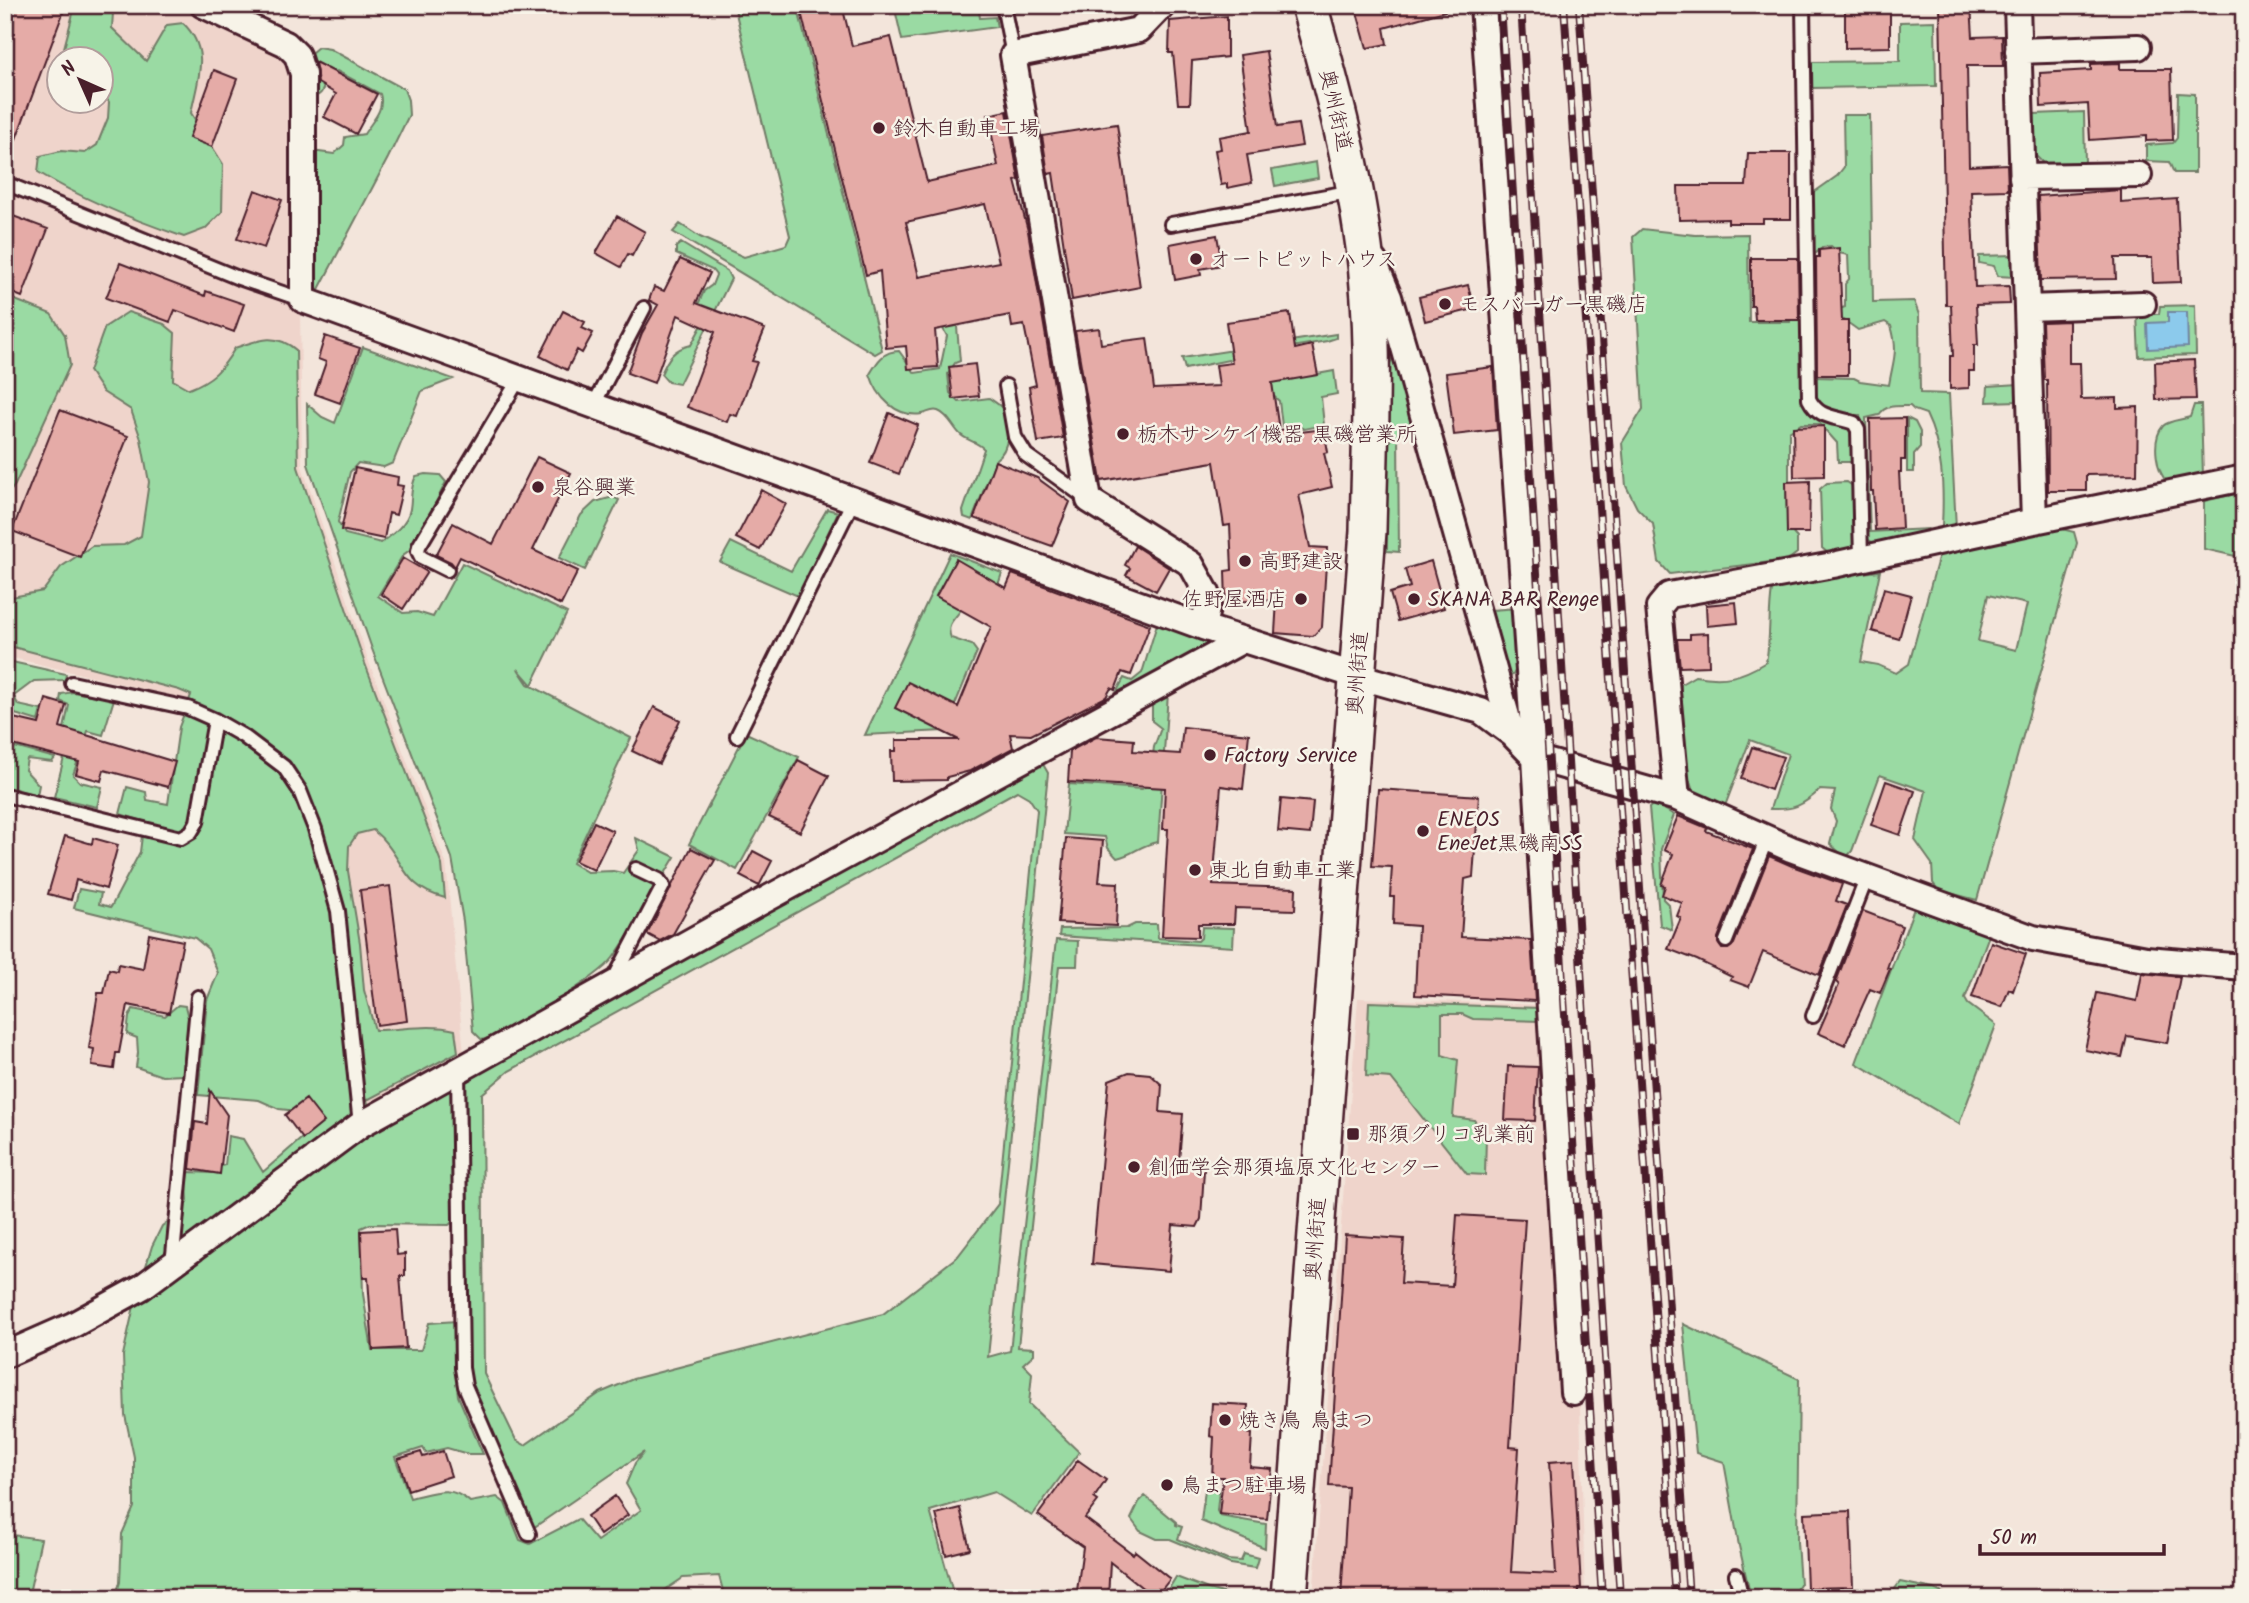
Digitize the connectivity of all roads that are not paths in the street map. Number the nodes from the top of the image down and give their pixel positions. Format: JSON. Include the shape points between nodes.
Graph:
{"nodes":[{"id":1,"x":203,"y":5,"type":"edge"},
{"id":2,"x":1003,"y":5,"type":"edge"},
{"id":3,"x":1163,"y":5,"type":"edge"},
{"id":4,"x":1309,"y":5,"type":"edge"},
{"id":5,"x":1483,"y":5,"type":"edge"},
{"id":6,"x":1803,"y":5,"type":"edge"},
{"id":7,"x":2017,"y":5,"type":"edge"},
{"id":8,"x":2138,"y":47,"type":"dead end"},
{"id":9,"x":2018,"y":51,"type":"junction"},
{"id":10,"x":1013,"y":55,"type":"junction"},
{"id":11,"x":2139,"y":175,"type":"dead end"},
{"id":12,"x":2022,"y":177,"type":"junction"},
{"id":13,"x":5,"y":183,"type":"edge"},
{"id":14,"x":1354,"y":191,"type":"junction"},
{"id":15,"x":1171,"y":224,"type":"dead end"},
{"id":16,"x":1363,"y":234,"type":"junction"},
{"id":17,"x":303,"y":300,"type":"junction"},
{"id":18,"x":2143,"y":304,"type":"dead end"},
{"id":19,"x":644,"y":308,"type":"dead end"},
{"id":20,"x":2027,"y":308,"type":"junction"},
{"id":21,"x":519,"y":379,"type":"junction"},
{"id":22,"x":1006,"y":386,"type":"dead end"},
{"id":23,"x":593,"y":406,"type":"junction"},
{"id":24,"x":2244,"y":478,"type":"edge"},
{"id":25,"x":853,"y":500,"type":"junction"},
{"id":26,"x":1090,"y":500,"type":"junction"},
{"id":27,"x":2034,"y":521,"type":"junction"},
{"id":28,"x":1861,"y":559,"type":"junction"},
{"id":29,"x":447,"y":570,"type":"dead end"},
{"id":30,"x":1203,"y":627,"type":"junction"},
{"id":31,"x":1243,"y":640,"type":"junction"},
{"id":32,"x":1357,"y":676,"type":"junction"},
{"id":33,"x":72,"y":683,"type":"dead end"},
{"id":34,"x":215,"y":720,"type":"junction"},
{"id":35,"x":1512,"y":734,"type":"junction"},
{"id":36,"x":737,"y":736,"type":"dead end"},
{"id":37,"x":1535,"y":758,"type":"junction"},
{"id":38,"x":5,"y":795,"type":"edge"},
{"id":39,"x":1677,"y":798,"type":"junction"},
{"id":40,"x":1767,"y":838,"type":"junction"},
{"id":41,"x":636,"y":869,"type":"dead end"},
{"id":42,"x":1867,"y":877,"type":"junction"},
{"id":43,"x":1726,"y":941,"type":"dead end"},
{"id":44,"x":2244,"y":967,"type":"edge"},
{"id":45,"x":610,"y":986,"type":"junction"},
{"id":46,"x":198,"y":998,"type":"dead end"},
{"id":47,"x":1814,"y":1016,"type":"dead end"},
{"id":48,"x":458,"y":1069,"type":"junction"},
{"id":49,"x":360,"y":1125,"type":"junction"},
{"id":50,"x":172,"y":1265,"type":"junction"},
{"id":51,"x":5,"y":1355,"type":"edge"},
{"id":52,"x":1573,"y":1392,"type":"dead end"},
{"id":53,"x":529,"y":1534,"type":"dead end"},
{"id":54,"x":1736,"y":1575,"type":"dead end"},
{"id":55,"x":1289,"y":1598,"type":"edge"},
{"id":56,"x":1742,"y":1598,"type":"edge"}],
"edges":[{"from":1,"to":17,"type":"street","via":[[286,44],[297,55],[303,74]]},
{"from":2,"to":10,"type":"lane"},
{"from":3,"to":10,"type":"street","via":[[1139,30]]},
{"from":4,"to":14,"type":"main road","name":"奥州街道"},
{"from":5,"to":37,"type":"street"},
{"from":6,"to":28,"type":"lane","via":[[1809,399],[1821,414],[1854,423],[1858,430]]},
{"from":7,"to":9,"type":"street"},
{"from":8,"to":9,"type":"street"},
{"from":9,"to":12,"type":"street"},
{"from":10,"to":26,"type":"street"},
{"from":11,"to":12,"type":"street"},
{"from":12,"to":20,"type":"street"},
{"from":13,"to":17,"type":"lane"},
{"from":14,"to":15,"type":"lane"},
{"from":14,"to":16,"type":"main road","name":"奥州街道"},
{"from":16,"to":32,"type":"main road","name":"奥州街道","via":[[1371,368]]},
{"from":16,"to":35,"type":"street","via":[[1389,297]]},
{"from":17,"to":21,"type":"street"},
{"from":18,"to":20,"type":"street"},
{"from":19,"to":23,"type":"lane"},
{"from":20,"to":27,"type":"street"},
{"from":21,"to":23,"type":"street"},
{"from":21,"to":29,"type":"lane","via":[[419,546],[421,557]]},
{"from":22,"to":26,"type":"lane","via":[[1015,437],[1026,455]]},
{"from":23,"to":25,"type":"street"},
{"from":24,"to":27,"type":"street"},
{"from":25,"to":30,"type":"street"},
{"from":25,"to":36,"type":"lane"},
{"from":26,"to":30,"type":"street","via":[[1191,564],[1207,593]]},
{"from":27,"to":28,"type":"street"},
{"from":28,"to":39,"type":"street","via":[[1669,595],[1659,607]]},
{"from":30,"to":31,"type":"street"},
{"from":31,"to":32,"type":"street"},
{"from":31,"to":45,"type":"street"},
{"from":32,"to":35,"type":"street","via":[[1481,711]]},
{"from":32,"to":55,"type":"main road","name":"奥州街道"},
{"from":33,"to":34,"type":"lane","via":[[188,708]]},
{"from":34,"to":38,"type":"lane","via":[[197,822],[181,838]]},
{"from":34,"to":49,"type":"lane","via":[[284,767],[300,791],[315,830],[338,911]]},
{"from":35,"to":37,"type":"street"},
{"from":37,"to":39,"type":"street"},
{"from":37,"to":52,"type":"street"},
{"from":39,"to":40,"type":"street"},
{"from":40,"to":42,"type":"street"},
{"from":40,"to":43,"type":"lane"},
{"from":41,"to":45,"type":"lane","via":[[663,886]]},
{"from":42,"to":44,"type":"street","via":[[2033,938],[2146,959]]},
{"from":42,"to":47,"type":"lane"},
{"from":45,"to":48,"type":"street"},
{"from":46,"to":50,"type":"lane"},
{"from":48,"to":49,"type":"street"},
{"from":48,"to":53,"type":"lane","via":[[462,1368],[465,1386]]},
{"from":49,"to":50,"type":"street"},
{"from":50,"to":51,"type":"street","via":[[73,1325]]},
{"from":54,"to":56,"type":"lane"}]}
